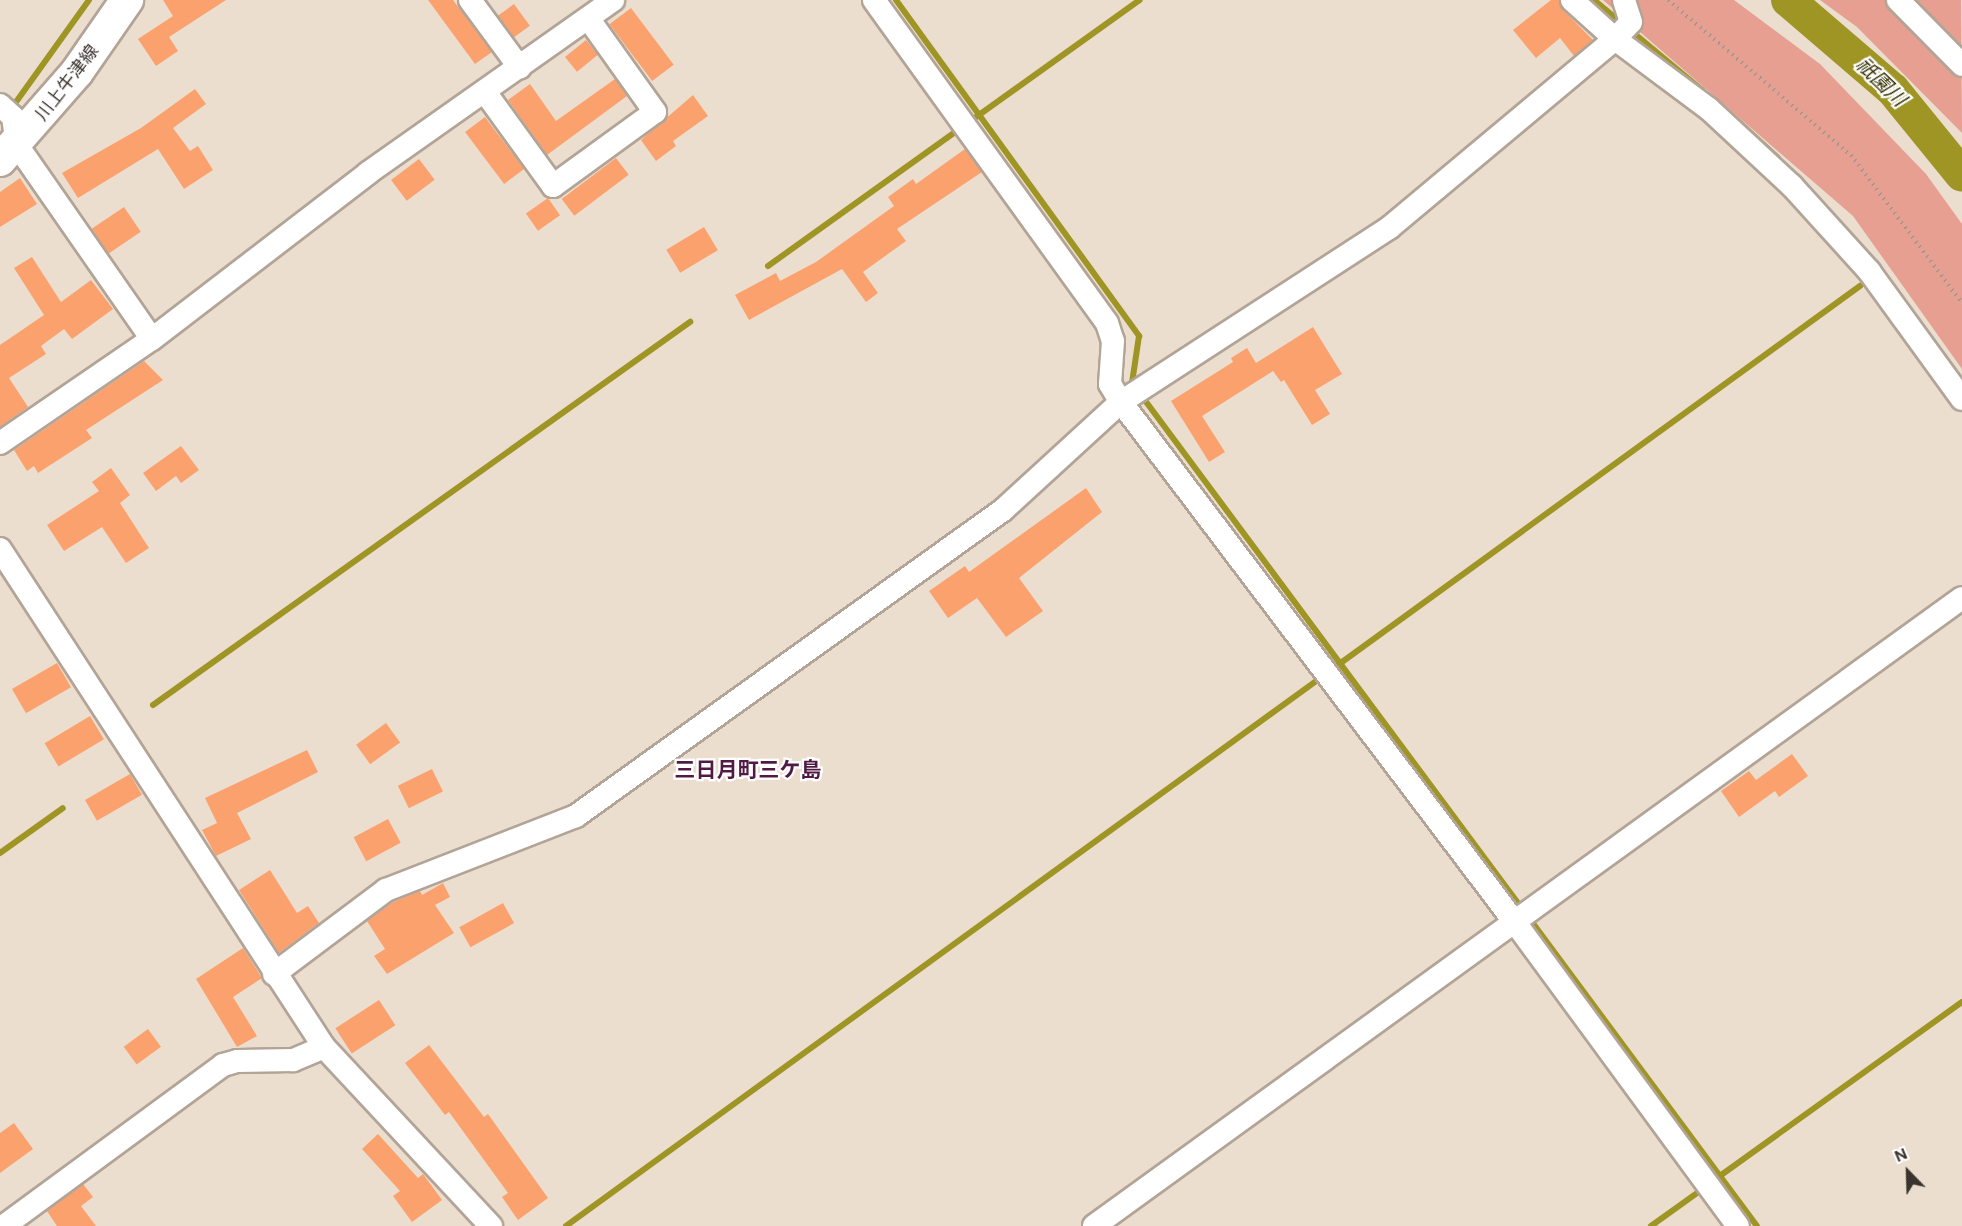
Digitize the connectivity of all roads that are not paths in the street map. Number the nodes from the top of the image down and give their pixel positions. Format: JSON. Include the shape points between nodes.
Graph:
{"nodes":[{"id":1,"x":127,"y":0,"type":"edge"},
{"id":2,"x":470,"y":0,"type":"edge"},
{"id":3,"x":613,"y":0,"type":"edge"},
{"id":4,"x":874,"y":0,"type":"edge"},
{"id":5,"x":1572,"y":0,"type":"edge"},
{"id":6,"x":1624,"y":0,"type":"edge"},
{"id":7,"x":1898,"y":0,"type":"edge"},
{"id":8,"x":588,"y":18,"type":"junction"},
{"id":9,"x":1615,"y":39,"type":"junction"},
{"id":10,"x":1962,"y":65,"type":"edge"},
{"id":11,"x":520,"y":68,"type":"junction"},
{"id":12,"x":485,"y":92,"type":"junction"},
{"id":13,"x":6,"y":127,"type":"edge"},
{"id":14,"x":152,"y":339,"type":"junction"},
{"id":15,"x":1962,"y":399,"type":"edge"},
{"id":16,"x":1121,"y":402,"type":"junction"},
{"id":17,"x":0,"y":443,"type":"edge"},
{"id":18,"x":0,"y":549,"type":"edge"},
{"id":19,"x":1962,"y":598,"type":"edge"},
{"id":20,"x":1514,"y":921,"type":"junction"},
{"id":21,"x":274,"y":974,"type":"junction"},
{"id":22,"x":324,"y":1047,"type":"junction"},
{"id":23,"x":9,"y":1223,"type":"edge"},
{"id":24,"x":491,"y":1226,"type":"edge"},
{"id":25,"x":1094,"y":1226,"type":"edge"},
{"id":26,"x":1738,"y":1226,"type":"edge"}],
"edges":[{"from":1,"to":13,"type":"main road","name":"川上牛津線","via":[[77,72]]},
{"from":2,"to":11,"type":"street"},
{"from":3,"to":8,"type":"street"},
{"from":4,"to":16,"type":"street","via":[[1107,323],[1113,341],[1110,384]]},
{"from":5,"to":9,"type":"street"},
{"from":6,"to":9,"type":"street","via":[[1631,22]]},
{"from":7,"to":10,"type":"street"},
{"from":8,"to":11,"type":"street"},
{"from":8,"to":12,"type":"street","via":[[655,112],[553,186]]},
{"from":9,"to":15,"type":"street","via":[[1709,109],[1792,186],[1869,271]]},
{"from":9,"to":16,"type":"street","via":[[1389,228]]},
{"from":11,"to":12,"type":"street"},
{"from":12,"to":14,"type":"street","via":[[368,173]]},
{"from":13,"to":14,"type":"street"},
{"from":14,"to":17,"type":"street"},
{"from":16,"to":20,"type":"street"},
{"from":16,"to":21,"type":"street","via":[[1003,510],[576,816],[395,885]]},
{"from":18,"to":21,"type":"street"},
{"from":19,"to":20,"type":"street"},
{"from":20,"to":25,"type":"street"},
{"from":20,"to":26,"type":"street"},
{"from":21,"to":22,"type":"street"},
{"from":22,"to":23,"type":"street","via":[[293,1060],[223,1065]]},
{"from":22,"to":24,"type":"street"}]}
